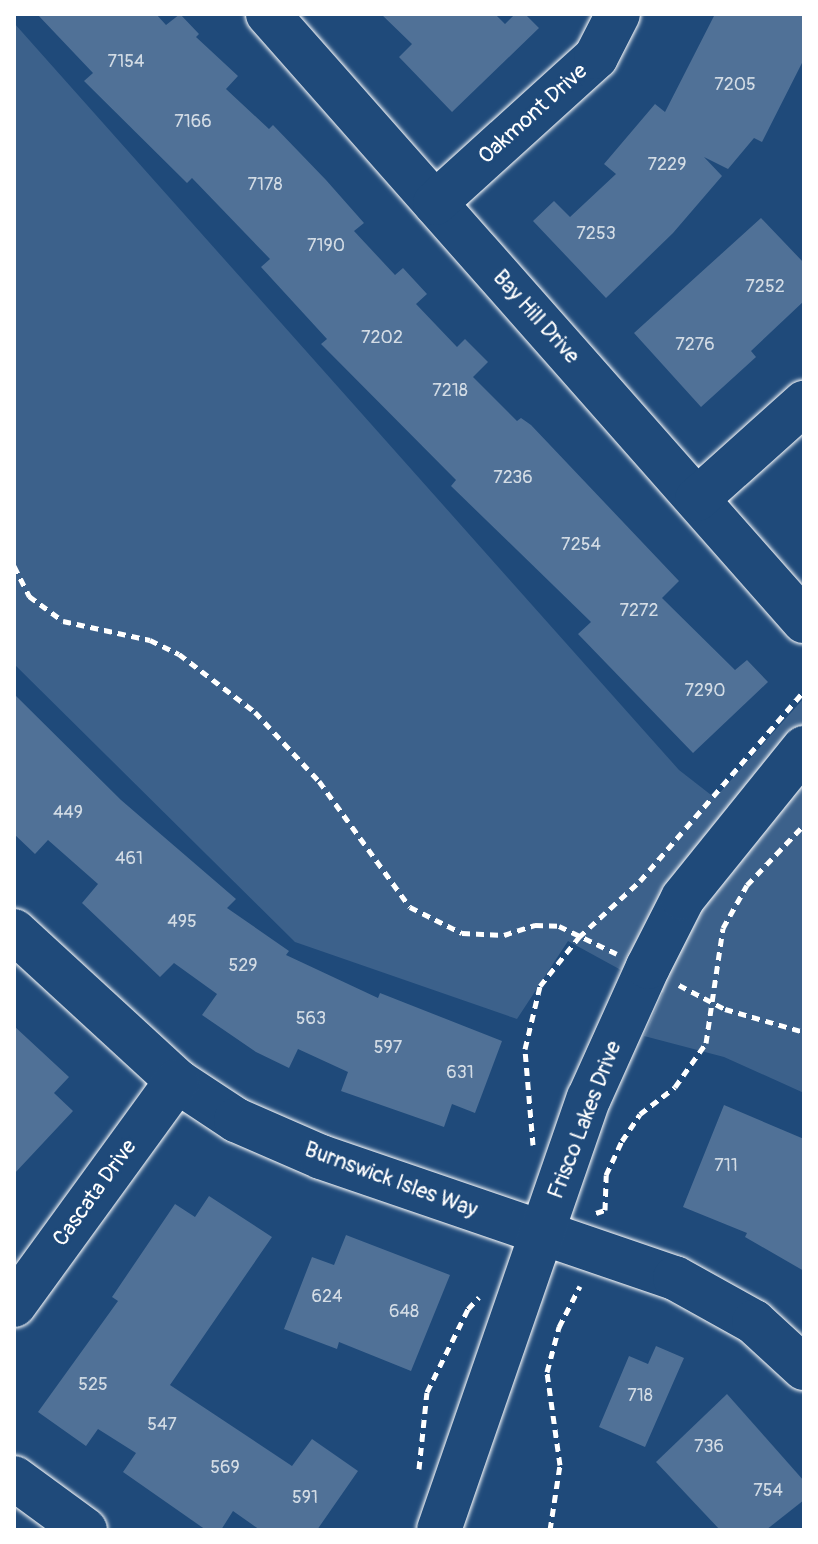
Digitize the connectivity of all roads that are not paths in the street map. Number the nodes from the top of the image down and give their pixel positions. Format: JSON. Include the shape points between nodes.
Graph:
{"nodes":[{"id":1,"x":268,"y":14,"type":"edge"},
{"id":2,"x":618,"y":14,"type":"edge"},
{"id":3,"x":435,"y":203,"type":"junction"},
{"id":4,"x":804,"y":403,"type":"edge"},
{"id":5,"x":697,"y":499,"type":"junction"},
{"id":6,"x":804,"y":621,"type":"edge"},
{"id":7,"x":804,"y":748,"type":"edge"},
{"id":8,"x":14,"y":931,"type":"edge"},
{"id":9,"x":177,"y":1081,"type":"junction"},
{"id":10,"x":542,"y":1234,"type":"junction"},
{"id":11,"x":14,"y":1305,"type":"edge"},
{"id":12,"x":804,"y":1368,"type":"edge"},
{"id":13,"x":14,"y":1478,"type":"edge"},
{"id":14,"x":85,"y":1530,"type":"edge"},
{"id":15,"x":439,"y":1530,"type":"edge"}],
"edges":[{"from":1,"to":3,"type":"street","name":"Bay Hill Drive"},
{"from":2,"to":3,"type":"street","name":"Oakmont Drive","via":[[596,57]]},
{"from":3,"to":5,"type":"street","name":"Bay Hill Drive"},
{"from":4,"to":5,"type":"street"},
{"from":5,"to":6,"type":"street","name":"Bay Hill Drive"},
{"from":7,"to":10,"type":"street","name":"Frisco Lakes Drive","via":[[683,898],[589,1098]]},
{"from":8,"to":9,"type":"street","name":"Burnswick Isles Way"},
{"from":9,"to":10,"type":"street","name":"Burnswick Isles Way","via":[[236,1120],[321,1157]]},
{"from":9,"to":11,"type":"street","name":"Cascata Drive"},
{"from":10,"to":12,"type":"street","name":"Burnswick Isles Way","via":[[675,1278],[754,1322]]},
{"from":10,"to":15,"type":"street","name":"Frisco Lakes Drive"},
{"from":13,"to":14,"type":"street"}]}
